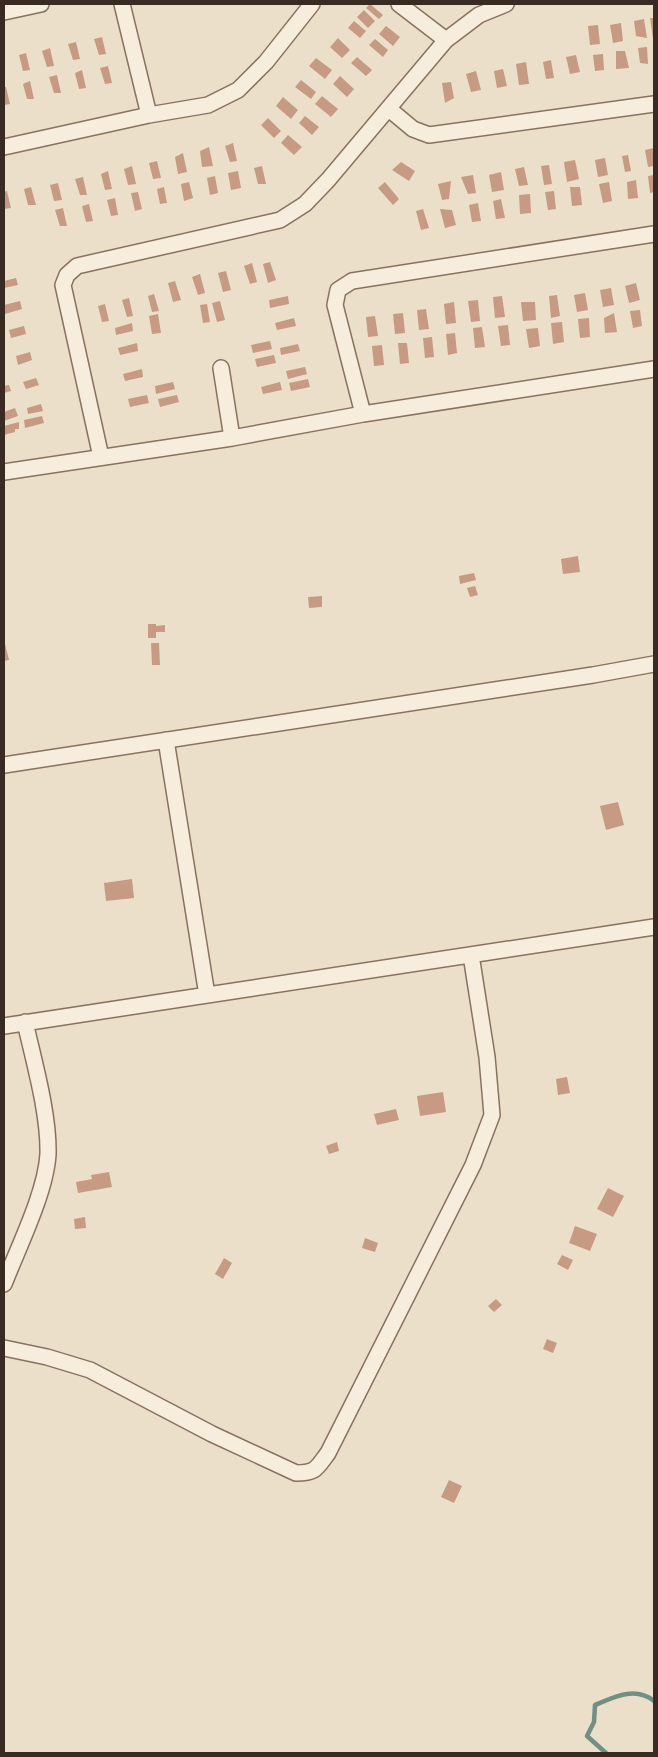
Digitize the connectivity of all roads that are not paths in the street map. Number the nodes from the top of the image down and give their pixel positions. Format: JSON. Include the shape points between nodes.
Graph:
{"nodes":[{"id":1,"x":41,"y":4,"type":"edge"},
{"id":2,"x":122,"y":4,"type":"edge"},
{"id":3,"x":312,"y":4,"type":"edge"},
{"id":4,"x":400,"y":4,"type":"edge"},
{"id":5,"x":506,"y":4,"type":"edge"},
{"id":6,"x":4,"y":12,"type":"edge"},
{"id":7,"x":446,"y":40,"type":"junction"},
{"id":8,"x":654,"y":104,"type":"edge"},
{"id":9,"x":389,"y":110,"type":"junction"},
{"id":10,"x":149,"y":115,"type":"junction"},
{"id":11,"x":4,"y":147,"type":"edge"},
{"id":12,"x":654,"y":234,"type":"edge"},
{"id":13,"x":221,"y":368,"type":"dead end"},
{"id":14,"x":654,"y":369,"type":"edge"},
{"id":15,"x":363,"y":414,"type":"junction"},
{"id":16,"x":232,"y":438,"type":"junction"},
{"id":17,"x":101,"y":457,"type":"junction"},
{"id":18,"x":4,"y":472,"type":"edge"},
{"id":19,"x":654,"y":664,"type":"edge"},
{"id":20,"x":166,"y":740,"type":"junction"},
{"id":21,"x":4,"y":766,"type":"edge"},
{"id":22,"x":654,"y":927,"type":"edge"},
{"id":23,"x":471,"y":956,"type":"junction"},
{"id":24,"x":207,"y":995,"type":"junction"},
{"id":25,"x":25,"y":1022,"type":"junction"},
{"id":26,"x":4,"y":1026,"type":"edge"},
{"id":27,"x":4,"y":1284,"type":"edge"},
{"id":28,"x":4,"y":1348,"type":"edge"}],
"edges":[{"from":1,"to":6,"type":"street"},
{"from":2,"to":10,"type":"street"},
{"from":3,"to":10,"type":"street","via":[[266,62],[238,90],[208,105]]},
{"from":4,"to":7,"type":"street"},
{"from":5,"to":7,"type":"street","via":[[479,15]]},
{"from":7,"to":9,"type":"street"},
{"from":8,"to":9,"type":"street","via":[[429,134],[413,129]]},
{"from":9,"to":17,"type":"street","via":[[305,204],[280,220],[78,266],[67,275],[63,285]]},
{"from":10,"to":11,"type":"street"},
{"from":12,"to":15,"type":"street","via":[[352,281],[338,290],[335,304]]},
{"from":13,"to":16,"type":"street"},
{"from":14,"to":15,"type":"street"},
{"from":15,"to":16,"type":"street"},
{"from":16,"to":17,"type":"street"},
{"from":17,"to":18,"type":"street"},
{"from":19,"to":20,"type":"street"},
{"from":20,"to":21,"type":"street"},
{"from":20,"to":24,"type":"street"},
{"from":22,"to":23,"type":"street"},
{"from":23,"to":24,"type":"street"},
{"from":23,"to":28,"type":"street","via":[[488,1056],[492,1115],[473,1165],[319,1466],[310,1473],[296,1474],[90,1370]]},
{"from":24,"to":25,"type":"street"},
{"from":25,"to":26,"type":"street"},
{"from":25,"to":27,"type":"street","via":[[46,1122],[48,1155],[39,1193]]}]}
